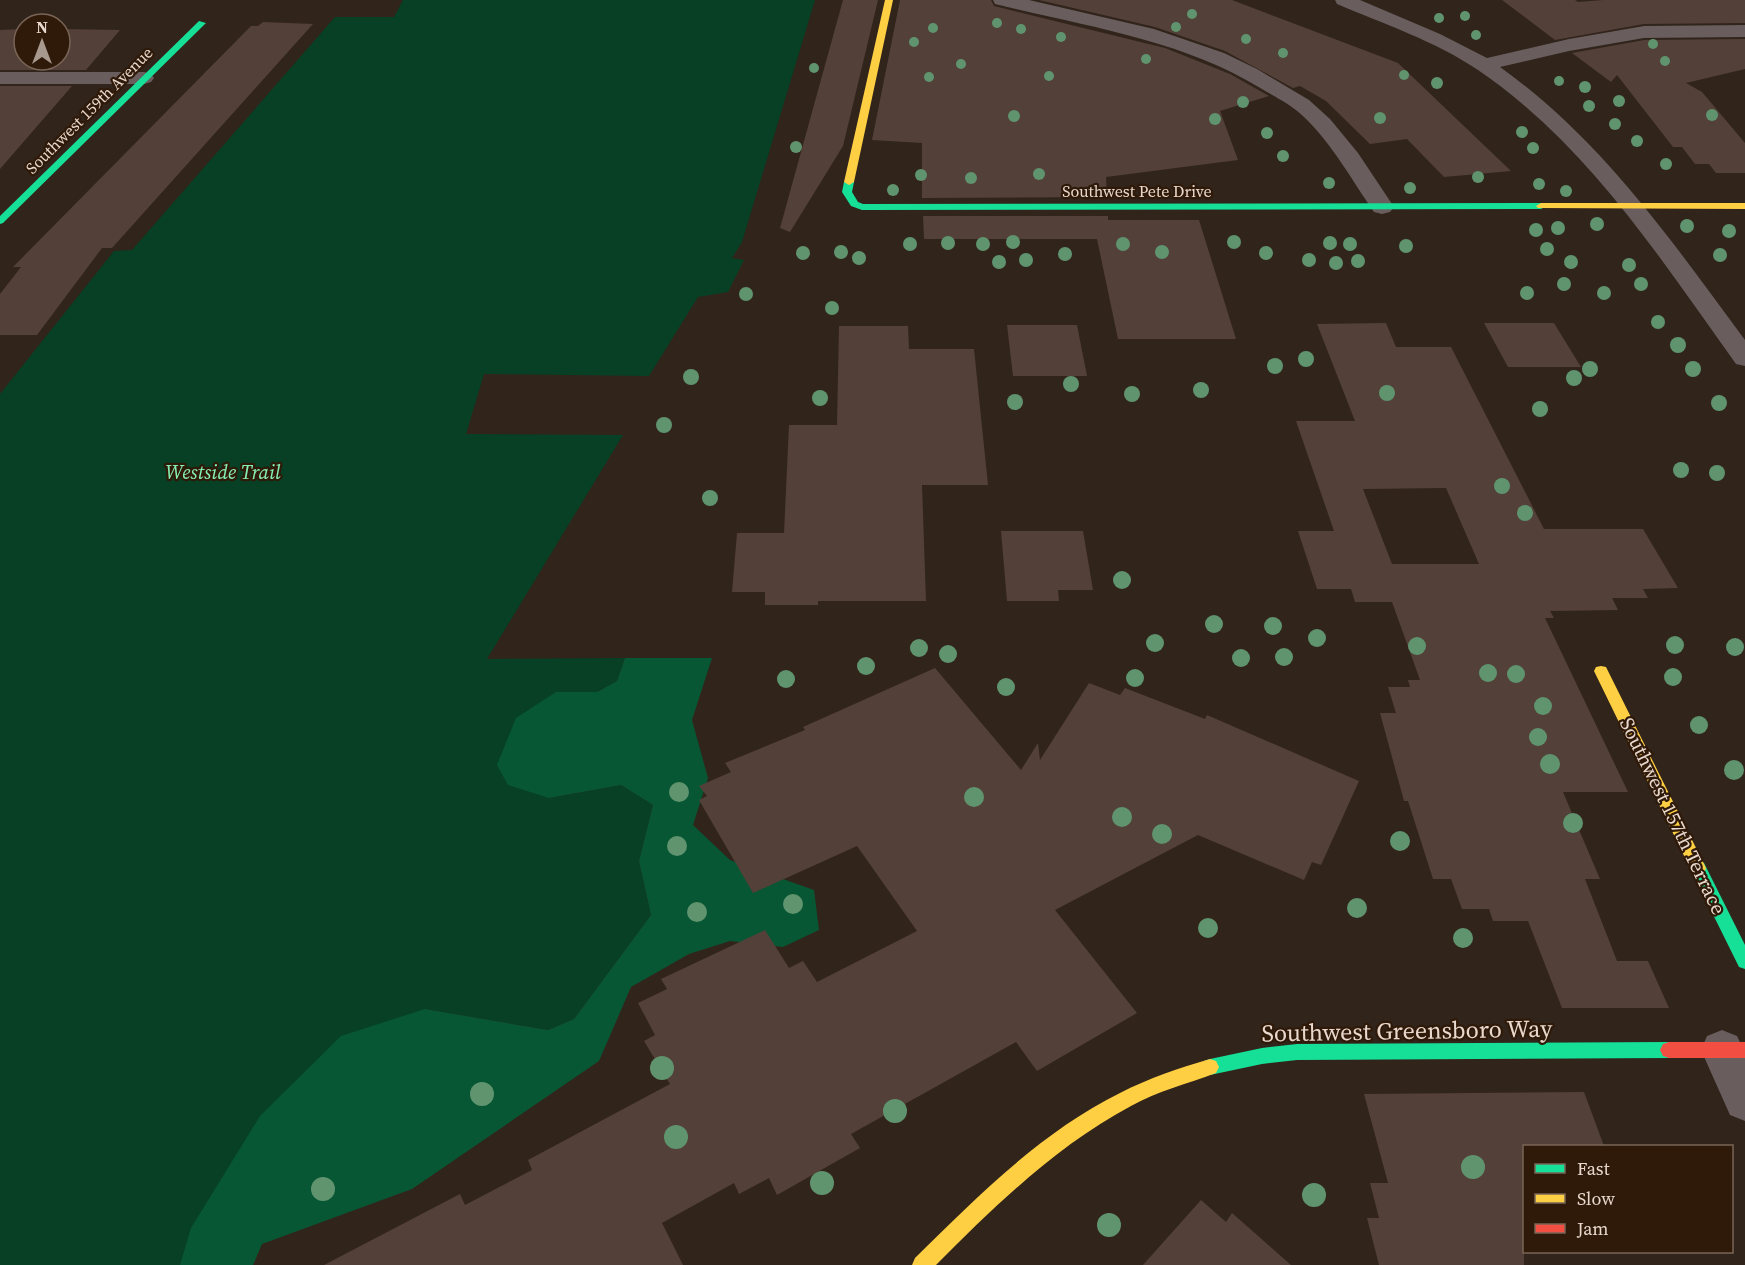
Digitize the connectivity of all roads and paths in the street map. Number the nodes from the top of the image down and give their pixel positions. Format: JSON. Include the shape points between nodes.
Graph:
{"nodes":[{"id":1,"x":890,"y":0,"type":"edge"},
{"id":2,"x":1002,"y":0,"type":"edge"},
{"id":3,"x":1344,"y":0,"type":"edge"},
{"id":4,"x":202,"y":23,"type":"dead end"},
{"id":5,"x":1745,"y":31,"type":"edge"},
{"id":6,"x":1483,"y":65,"type":"junction"},
{"id":7,"x":0,"y":78,"type":"edge"},
{"id":8,"x":144,"y":78,"type":"junction"},
{"id":9,"x":1630,"y":206,"type":"junction"},
{"id":10,"x":1745,"y":206,"type":"edge"},
{"id":11,"x":1382,"y":207,"type":"junction"},
{"id":12,"x":0,"y":220,"type":"edge"},
{"id":13,"x":1745,"y":358,"type":"edge"},
{"id":14,"x":1601,"y":671,"type":"dead end"},
{"id":15,"x":1745,"y":962,"type":"edge"},
{"id":16,"x":1734,"y":1050,"type":"edge"},
{"id":17,"x":1745,"y":1100,"type":"edge"},
{"id":18,"x":922,"y":1265,"type":"edge"}],
"edges":[{"from":1,"to":11,"type":"street","name":"Southwest Pete Drive","via":[[847,192],[854,204]]},
{"from":2,"to":11,"type":"street","via":[[1171,39],[1222,58],[1267,82],[1310,111],[1340,141]]},
{"from":3,"to":6,"type":"street","via":[[1420,32]]},
{"from":4,"to":8,"type":"street","name":"Southwest 159th Avenue"},
{"from":5,"to":6,"type":"street","via":[[1644,32]]},
{"from":6,"to":9,"type":"street","via":[[1550,116]]},
{"from":7,"to":8,"type":"street"},
{"from":8,"to":12,"type":"street","name":"Southwest 159th Avenue"},
{"from":9,"to":10,"type":"street","name":"Southwest Pete Drive"},
{"from":9,"to":11,"type":"street","name":"Southwest Pete Drive"},
{"from":9,"to":13,"type":"street"},
{"from":14,"to":15,"type":"street","name":"Southwest 157th Terrace"},
{"from":16,"to":17,"type":"street"},
{"from":16,"to":18,"type":"street","name":"Southwest Greensboro Way","via":[[1297,1052],[1210,1065],[1133,1094],[1048,1147]]}]}
